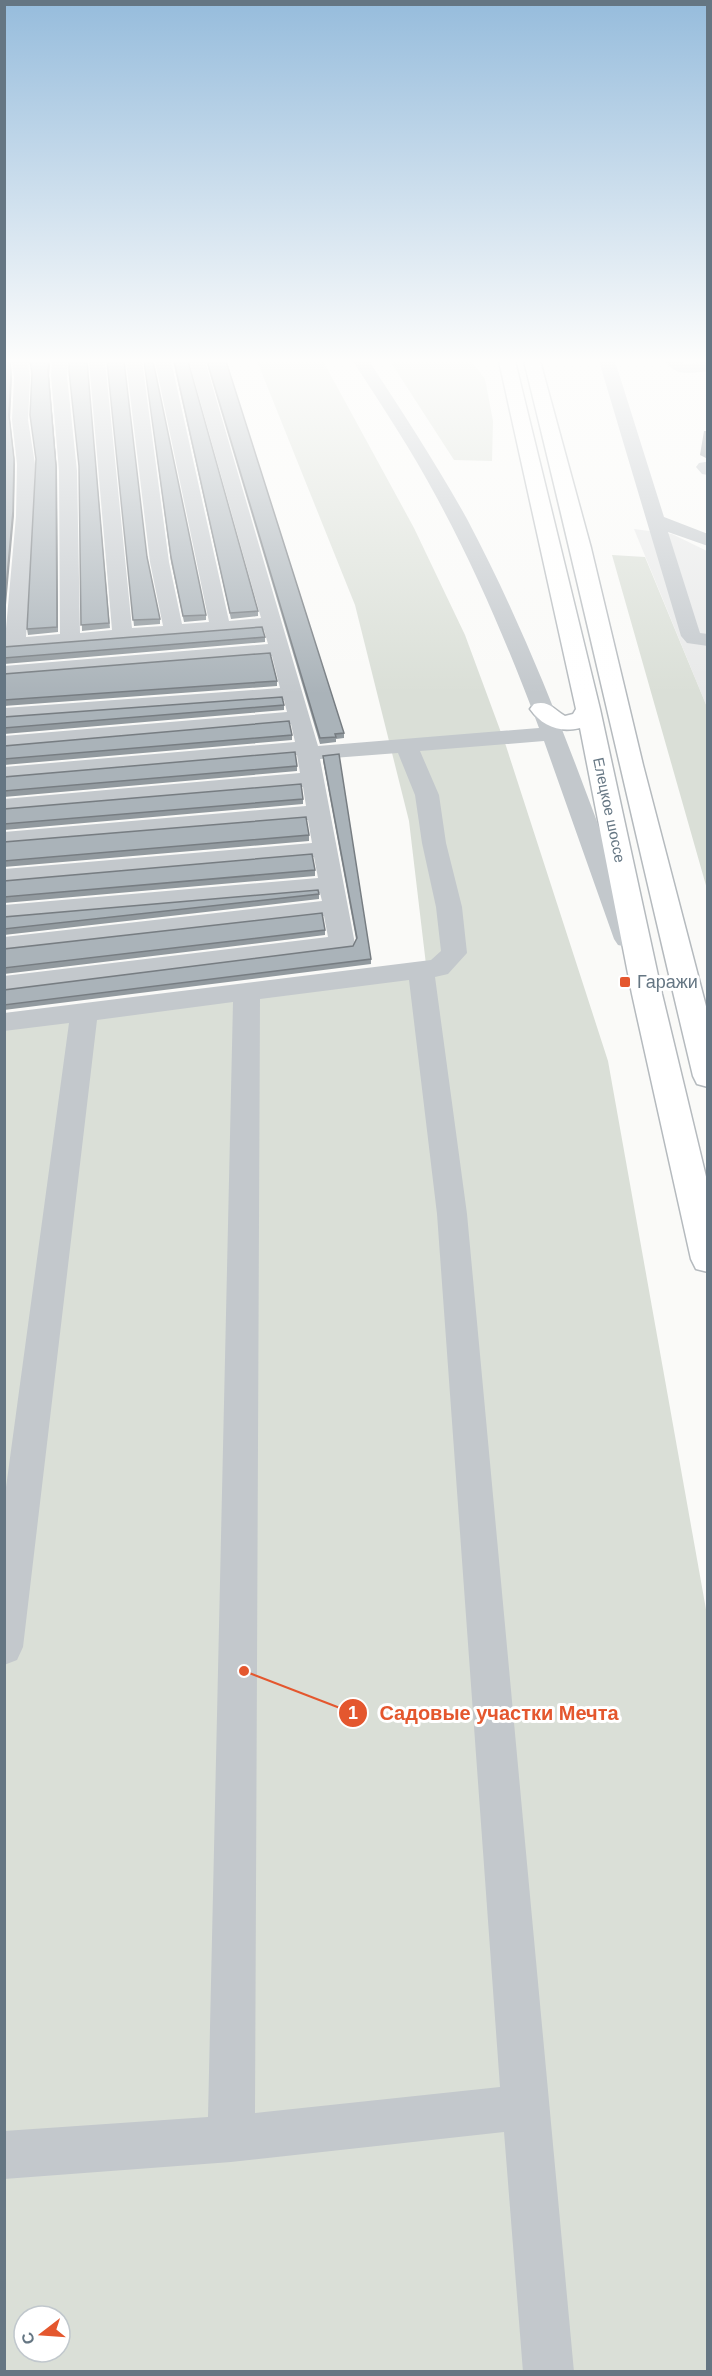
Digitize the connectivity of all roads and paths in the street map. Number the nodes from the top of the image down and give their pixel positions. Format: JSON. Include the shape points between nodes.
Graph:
{"nodes":[{"id":1,"x":26,"y":472,"type":"edge"},
{"id":2,"x":68,"y":472,"type":"edge"},
{"id":3,"x":110,"y":472,"type":"edge"},
{"id":4,"x":148,"y":472,"type":"edge"},
{"id":5,"x":187,"y":472,"type":"edge"},
{"id":6,"x":229,"y":472,"type":"edge"},
{"id":7,"x":432,"y":472,"type":"edge"},
{"id":8,"x":533,"y":472,"type":"edge"},
{"id":9,"x":561,"y":472,"type":"edge"},
{"id":10,"x":640,"y":472,"type":"edge"},
{"id":11,"x":655,"y":520,"type":"junction"},
{"id":12,"x":708,"y":541,"type":"edge"},
{"id":13,"x":273,"y":623,"type":"junction"},
{"id":14,"x":220,"y":627,"type":"junction"},
{"id":15,"x":174,"y":631,"type":"junction"},
{"id":16,"x":123,"y":635,"type":"junction"},
{"id":17,"x":70,"y":639,"type":"junction"},
{"id":18,"x":708,"y":640,"type":"edge"},
{"id":19,"x":10,"y":644,"type":"edge"},
{"id":20,"x":280,"y":649,"type":"junction"},
{"id":21,"x":4,"y":672,"type":"edge"},
{"id":22,"x":263,"y":675,"type":"edge"},
{"id":23,"x":290,"y":683,"type":"junction"},
{"id":24,"x":110,"y":687,"type":"edge"},
{"id":25,"x":4,"y":695,"type":"edge"},
{"id":26,"x":542,"y":709,"type":"junction"},
{"id":27,"x":588,"y":709,"type":"junction"},
{"id":28,"x":4,"y":716,"type":"edge"},
{"id":29,"x":299,"y":717,"type":"junction"},
{"id":30,"x":552,"y":734,"type":"junction"},
{"id":31,"x":4,"y":743,"type":"edge"},
{"id":32,"x":406,"y":745,"type":"junction"},
{"id":33,"x":307,"y":751,"type":"junction"},
{"id":34,"x":4,"y":774,"type":"edge"},
{"id":35,"x":312,"y":779,"type":"junction"},
{"id":36,"x":4,"y":806,"type":"edge"},
{"id":37,"x":318,"y":812,"type":"junction"},
{"id":38,"x":4,"y":839,"type":"edge"},
{"id":39,"x":325,"y":849,"type":"junction"},
{"id":40,"x":4,"y":876,"type":"edge"},
{"id":41,"x":333,"y":895,"type":"junction"},
{"id":42,"x":4,"y":913,"type":"edge"},
{"id":43,"x":4,"y":945,"type":"edge"},
{"id":44,"x":421,"y":970,"type":"junction"},
{"id":45,"x":4,"y":985,"type":"edge"},
{"id":46,"x":247,"y":992,"type":"junction"},
{"id":47,"x":647,"y":994,"type":"junction"},
{"id":48,"x":84,"y":1012,"type":"junction"},
{"id":49,"x":4,"y":1022,"type":"edge"},
{"id":50,"x":708,"y":1076,"type":"edge"},
{"id":51,"x":708,"y":1259,"type":"edge"},
{"id":52,"x":4,"y":1647,"type":"edge"},
{"id":53,"x":525,"y":2107,"type":"junction"},
{"id":54,"x":231,"y":2139,"type":"junction"},
{"id":55,"x":4,"y":2155,"type":"edge"},
{"id":56,"x":549,"y":2372,"type":"edge"}],
"edges":[{"from":1,"to":19,"type":"street","via":[[25,516]]},
{"from":2,"to":17,"type":"street"},
{"from":3,"to":16,"type":"street"},
{"from":4,"to":15,"type":"street","via":[[166,603]]},
{"from":5,"to":14,"type":"street"},
{"from":6,"to":13,"type":"street"},
{"from":7,"to":26,"type":"street","via":[[470,543]]},
{"from":8,"to":27,"type":"main road","name":"Елецкое шоссе"},
{"from":9,"to":50,"type":"main road","name":"Елецкое шоссе"},
{"from":10,"to":11,"type":"street"},
{"from":11,"to":12,"type":"street"},
{"from":11,"to":18,"type":"street","via":[[691,636]]},
{"from":13,"to":14,"type":"street"},
{"from":13,"to":20,"type":"street"},
{"from":14,"to":15,"type":"street"},
{"from":15,"to":16,"type":"street"},
{"from":16,"to":17,"type":"street"},
{"from":17,"to":19,"type":"street"},
{"from":20,"to":21,"type":"street"},
{"from":20,"to":23,"type":"street"},
{"from":22,"to":23,"type":"street"},
{"from":23,"to":28,"type":"street"},
{"from":23,"to":29,"type":"street"},
{"from":24,"to":25,"type":"street"},
{"from":26,"to":27,"type":"main road","via":[[549,718],[564,723],[582,719]]},
{"from":26,"to":30,"type":"street"},
{"from":27,"to":47,"type":"main road","name":"Елецкое шоссе"},
{"from":29,"to":31,"type":"street"},
{"from":29,"to":33,"type":"street"},
{"from":30,"to":32,"type":"street"},
{"from":30,"to":47,"type":"street"},
{"from":32,"to":33,"type":"street"},
{"from":32,"to":44,"type":"street","via":[[427,795],[454,953],[439,968]]},
{"from":33,"to":34,"type":"street"},
{"from":33,"to":35,"type":"street"},
{"from":35,"to":36,"type":"street"},
{"from":35,"to":37,"type":"street"},
{"from":37,"to":38,"type":"street"},
{"from":37,"to":39,"type":"street"},
{"from":39,"to":40,"type":"street"},
{"from":39,"to":41,"type":"street"},
{"from":41,"to":42,"type":"street"},
{"from":41,"to":43,"type":"street"},
{"from":41,"to":45,"type":"street","via":[[342,944]]},
{"from":44,"to":46,"type":"street"},
{"from":44,"to":53,"type":"street","via":[[452,1214]]},
{"from":46,"to":48,"type":"street"},
{"from":46,"to":54,"type":"street"},
{"from":47,"to":51,"type":"main road","name":"Елецкое шоссе"},
{"from":48,"to":49,"type":"street"},
{"from":48,"to":52,"type":"street"},
{"from":53,"to":54,"type":"street"},
{"from":53,"to":56,"type":"street"},
{"from":54,"to":55,"type":"street"}]}
